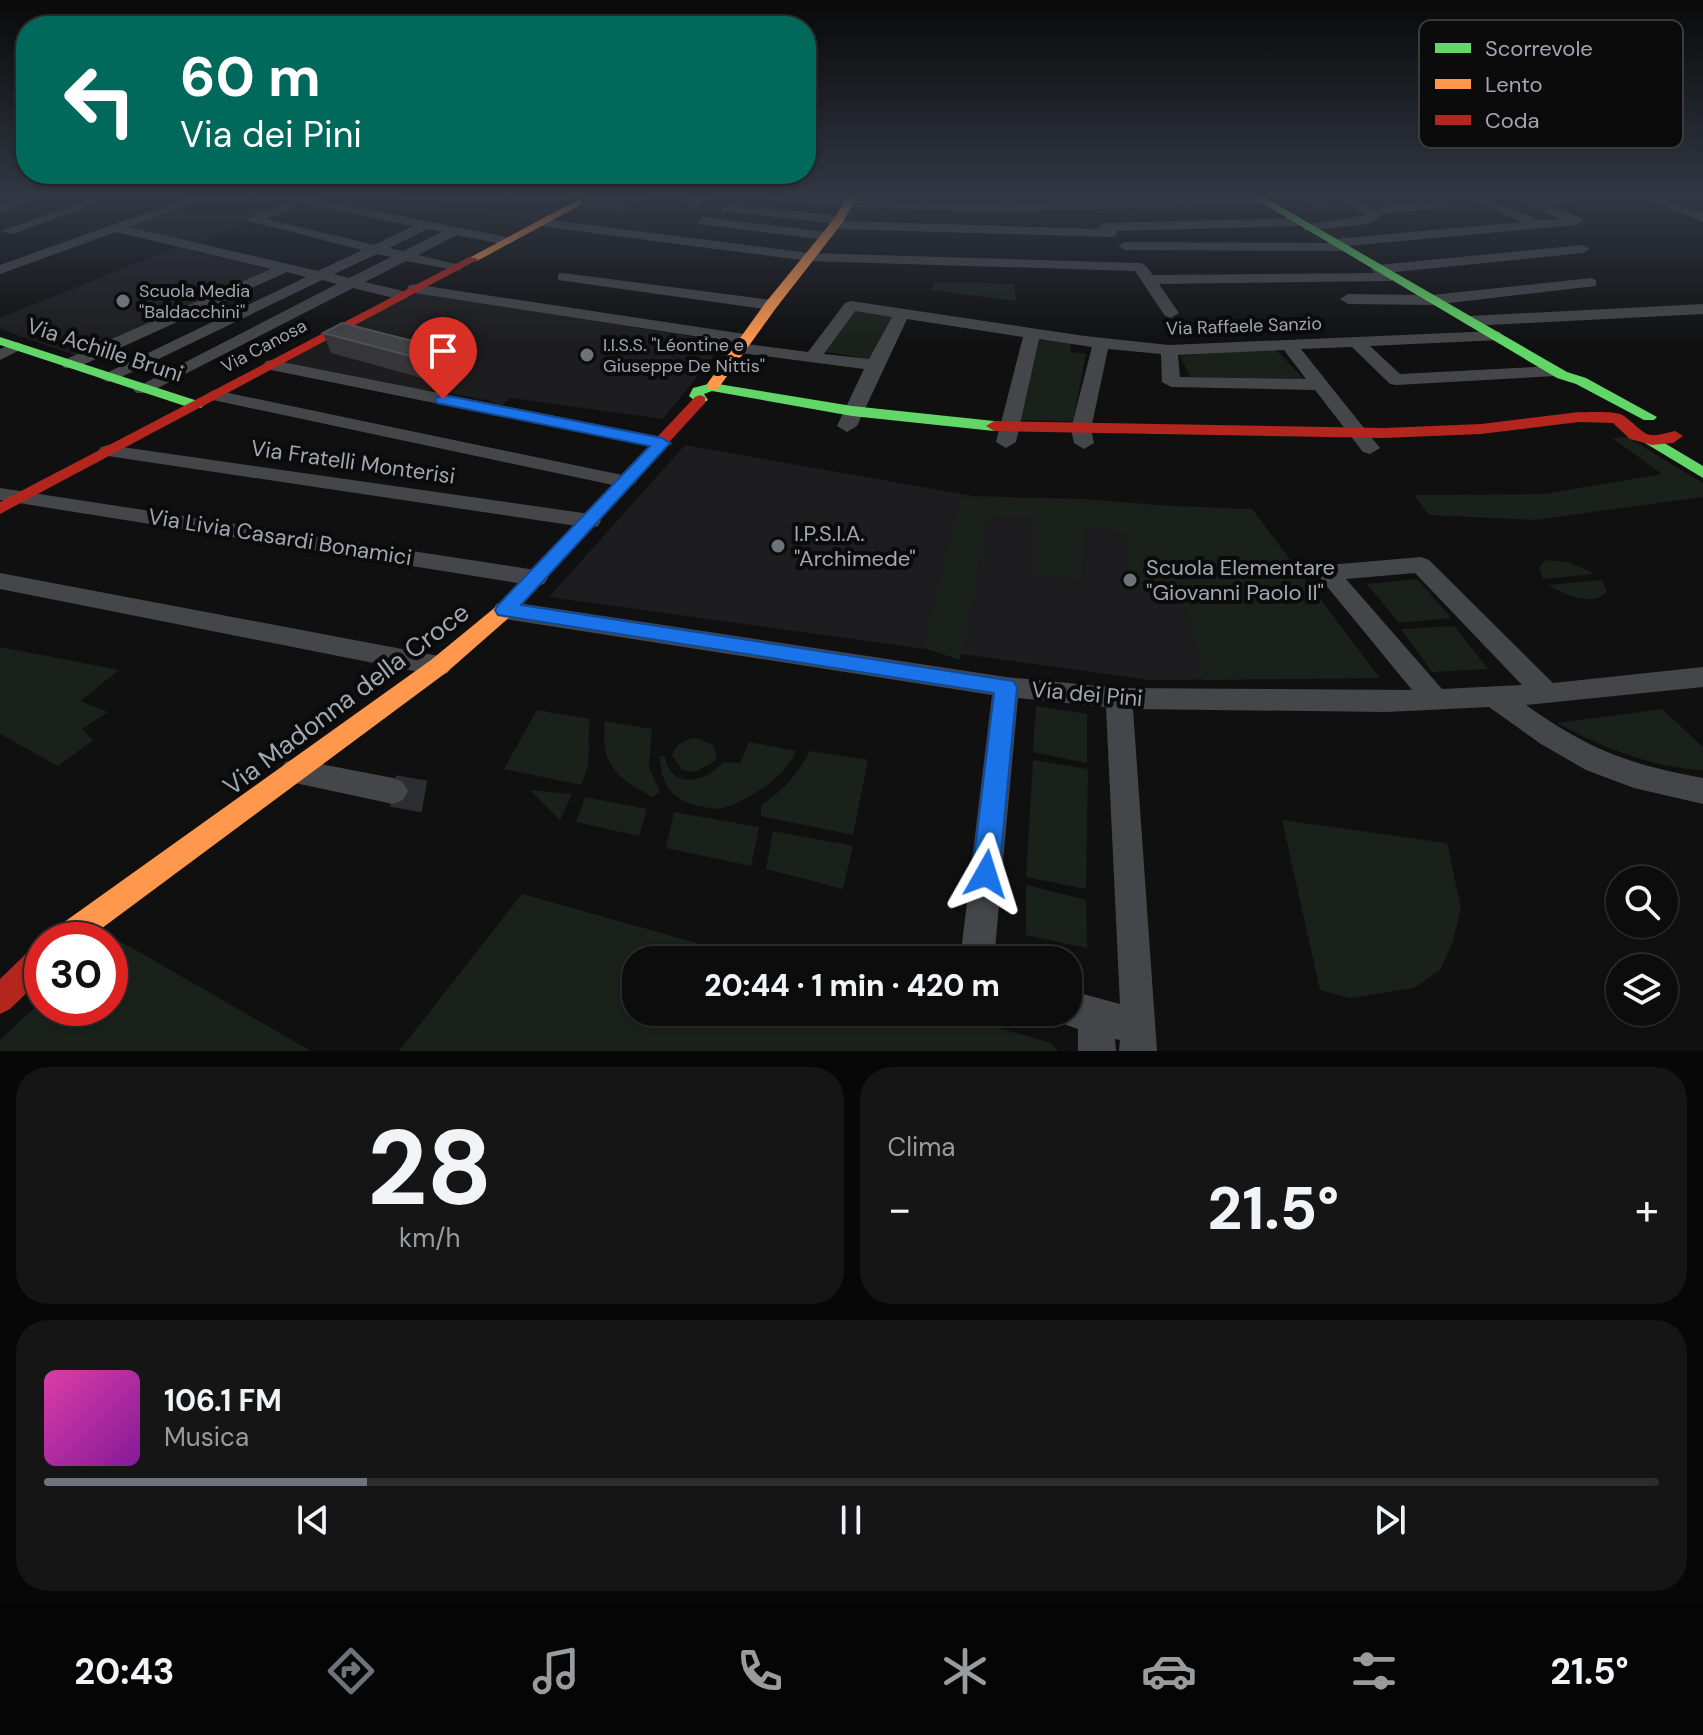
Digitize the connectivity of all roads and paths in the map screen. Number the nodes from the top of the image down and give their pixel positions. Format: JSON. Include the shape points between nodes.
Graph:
{"nodes":[{"id":1,"x":64,"y":246,"type":"edge"},
{"id":2,"x":196,"y":246,"type":"edge"},
{"id":3,"x":366,"y":246,"type":"edge"},
{"id":4,"x":379,"y":246,"type":"edge"},
{"id":5,"x":423,"y":246,"type":"edge"},
{"id":6,"x":497,"y":246,"type":"edge"},
{"id":7,"x":724,"y":246,"type":"edge"},
{"id":8,"x":817,"y":246,"type":"edge"},
{"id":9,"x":1125,"y":246,"type":"edge"},
{"id":10,"x":1340,"y":246,"type":"edge"},
{"id":11,"x":375,"y":248,"type":"junction"},
{"id":12,"x":1583,"y":249,"type":"dead end"},
{"id":13,"x":405,"y":255,"type":"junction"},
{"id":14,"x":809,"y":257,"type":"junction"},
{"id":15,"x":287,"y":267,"type":"junction"},
{"id":16,"x":455,"y":268,"type":"junction"},
{"id":17,"x":0,"y":270,"type":"edge"},
{"id":18,"x":1384,"y":273,"type":"junction"},
{"id":19,"x":1144,"y":274,"type":"junction"},
{"id":20,"x":319,"y":275,"type":"junction"},
{"id":21,"x":563,"y":277,"type":"dead end"},
{"id":22,"x":350,"y":283,"type":"junction"},
{"id":23,"x":1591,"y":283,"type":"dead end"},
{"id":24,"x":408,"y":292,"type":"junction"},
{"id":25,"x":1348,"y":299,"type":"dead end"},
{"id":26,"x":1432,"y":300,"type":"junction"},
{"id":27,"x":771,"y":305,"type":"junction"},
{"id":28,"x":1703,"y":309,"type":"edge"},
{"id":29,"x":902,"y":313,"type":"junction"},
{"id":30,"x":1171,"y":313,"type":"dead end"},
{"id":31,"x":1469,"y":321,"type":"junction"},
{"id":32,"x":164,"y":322,"type":"junction"},
{"id":33,"x":1032,"y":333,"type":"junction"},
{"id":34,"x":197,"y":334,"type":"junction"},
{"id":35,"x":1494,"y":336,"type":"junction"},
{"id":36,"x":1355,"y":341,"type":"junction"},
{"id":37,"x":1101,"y":343,"type":"junction"},
{"id":38,"x":1287,"y":343,"type":"junction"},
{"id":39,"x":9,"y":344,"type":"edge"},
{"id":40,"x":742,"y":344,"type":"junction"},
{"id":41,"x":1169,"y":350,"type":"junction"},
{"id":42,"x":0,"y":355,"type":"edge"},
{"id":43,"x":813,"y":357,"type":"junction"},
{"id":44,"x":70,"y":364,"type":"junction"},
{"id":45,"x":272,"y":365,"type":"junction"},
{"id":46,"x":874,"y":365,"type":"junction"},
{"id":47,"x":1558,"y":373,"type":"junction"},
{"id":48,"x":107,"y":377,"type":"junction"},
{"id":49,"x":1321,"y":385,"type":"junction"},
{"id":50,"x":142,"y":389,"type":"junction"},
{"id":51,"x":712,"y":394,"type":"junction"},
{"id":52,"x":214,"y":395,"type":"junction"},
{"id":53,"x":196,"y":405,"type":"junction"},
{"id":54,"x":1649,"y":417,"type":"junction"},
{"id":55,"x":849,"y":418,"type":"junction"},
{"id":56,"x":1623,"y":423,"type":"junction"},
{"id":57,"x":1007,"y":435,"type":"junction"},
{"id":58,"x":1682,"y":435,"type":"junction"},
{"id":59,"x":1083,"y":436,"type":"junction"},
{"id":60,"x":1651,"y":440,"type":"junction"},
{"id":61,"x":1364,"y":441,"type":"junction"},
{"id":62,"x":662,"y":443,"type":"junction"},
{"id":63,"x":108,"y":451,"type":"junction"},
{"id":64,"x":1703,"y":460,"type":"edge"},
{"id":65,"x":1703,"y":473,"type":"edge"},
{"id":66,"x":0,"y":481,"type":"edge"},
{"id":67,"x":627,"y":482,"type":"junction"},
{"id":68,"x":0,"y":494,"type":"edge"},
{"id":69,"x":24,"y":496,"type":"junction"},
{"id":70,"x":0,"y":509,"type":"edge"},
{"id":71,"x":590,"y":521,"type":"junction"},
{"id":72,"x":536,"y":578,"type":"junction"},
{"id":73,"x":0,"y":581,"type":"edge"},
{"id":74,"x":505,"y":610,"type":"junction"},
{"id":75,"x":439,"y":666,"type":"junction"},
{"id":76,"x":1703,"y":677,"type":"edge"},
{"id":77,"x":1006,"y":687,"type":"junction"},
{"id":78,"x":1547,"y":694,"type":"junction"},
{"id":79,"x":1494,"y":697,"type":"junction"},
{"id":80,"x":1119,"y":698,"type":"junction"},
{"id":81,"x":1435,"y":699,"type":"junction"},
{"id":82,"x":295,"y":771,"type":"junction"},
{"id":83,"x":393,"y":791,"type":"tunnel mouth"},
{"id":84,"x":1703,"y":791,"type":"edge"},
{"id":85,"x":88,"y":922,"type":"edge"},
{"id":86,"x":978,"y":946,"type":"edge"},
{"id":87,"x":24,"y":966,"type":"edge"},
{"id":88,"x":24,"y":974,"type":"edge"},
{"id":89,"x":0,"y":979,"type":"edge"},
{"id":90,"x":0,"y":999,"type":"edge"},
{"id":91,"x":1087,"y":1025,"type":"edge"},
{"id":92,"x":1138,"y":1039,"type":"edge"}],
"edges":[{"from":1,"to":17,"type":"street"},
{"from":2,"to":15,"type":"street"},
{"from":3,"to":11,"type":"street"},
{"from":4,"to":11,"type":"street"},
{"from":5,"to":13,"type":"street"},
{"from":6,"to":16,"type":"street","name":"Via Canosa"},
{"from":7,"to":14,"type":"street"},
{"from":8,"to":14,"type":"street","name":"Via Madonna della Croce"},
{"from":9,"to":19,"type":"street"},
{"from":10,"to":18,"type":"street"},
{"from":11,"to":13,"type":"street"},
{"from":11,"to":20,"type":"street"},
{"from":12,"to":18,"type":"street"},
{"from":13,"to":16,"type":"street"},
{"from":13,"to":22,"type":"street"},
{"from":14,"to":19,"type":"street"},
{"from":14,"to":27,"type":"street","name":"Via Madonna della Croce"},
{"from":15,"to":20,"type":"street"},
{"from":15,"to":32,"type":"street"},
{"from":16,"to":24,"type":"street","name":"Via Canosa"},
{"from":18,"to":19,"type":"street"},
{"from":18,"to":26,"type":"street"},
{"from":19,"to":30,"type":"street"},
{"from":20,"to":22,"type":"street"},
{"from":20,"to":34,"type":"street"},
{"from":21,"to":27,"type":"street"},
{"from":22,"to":24,"type":"street"},
{"from":22,"to":50,"type":"street"},
{"from":23,"to":26,"type":"street"},
{"from":24,"to":40,"type":"street"},
{"from":24,"to":45,"type":"street","name":"Via Canosa"},
{"from":25,"to":26,"type":"street"},
{"from":26,"to":31,"type":"street"},
{"from":27,"to":40,"type":"street","name":"Via Madonna della Croce"},
{"from":28,"to":31,"type":"street"},
{"from":29,"to":33,"type":"street","name":"Via Raffaele Sanzio"},
{"from":29,"to":43,"type":"street","name":"Via Raffaele Sanzio","via":[[851,306]]},
{"from":29,"to":46,"type":"street"},
{"from":31,"to":35,"type":"street"},
{"from":32,"to":34,"type":"street"},
{"from":32,"to":44,"type":"street"},
{"from":33,"to":37,"type":"street","name":"Via Raffaele Sanzio"},
{"from":33,"to":57,"type":"street"},
{"from":34,"to":48,"type":"street"},
{"from":35,"to":36,"type":"street","name":"Via Raffaele Sanzio"},
{"from":35,"to":47,"type":"street"},
{"from":36,"to":38,"type":"street","name":"Via Raffaele Sanzio"},
{"from":36,"to":47,"type":"street","via":[[1396,380]]},
{"from":37,"to":41,"type":"street","name":"Via Raffaele Sanzio"},
{"from":37,"to":59,"type":"street"},
{"from":38,"to":41,"type":"street","name":"Via Raffaele Sanzio"},
{"from":38,"to":49,"type":"street"},
{"from":39,"to":42,"type":"street"},
{"from":39,"to":44,"type":"street","name":"Via Achille Bruni"},
{"from":40,"to":43,"type":"street"},
{"from":40,"to":51,"type":"street","name":"Via Madonna della Croce"},
{"from":41,"to":49,"type":"street","via":[[1171,382]]},
{"from":43,"to":46,"type":"street"},
{"from":44,"to":48,"type":"street","name":"Via Achille Bruni"},
{"from":45,"to":52,"type":"street","name":"Via Canosa"},
{"from":45,"to":62,"type":"street"},
{"from":46,"to":55,"type":"street"},
{"from":47,"to":54,"type":"street"},
{"from":47,"to":56,"type":"street"},
{"from":48,"to":50,"type":"street","name":"Via Achille Bruni"},
{"from":49,"to":61,"type":"street"},
{"from":50,"to":53,"type":"street","name":"Via Achille Bruni"},
{"from":51,"to":55,"type":"street"},
{"from":51,"to":62,"type":"street","name":"Via Madonna della Croce"},
{"from":52,"to":53,"type":"street","name":"Via Canosa"},
{"from":52,"to":67,"type":"street"},
{"from":53,"to":63,"type":"street","name":"Via Canosa"},
{"from":54,"to":56,"type":"street"},
{"from":54,"to":58,"type":"street"},
{"from":55,"to":57,"type":"street"},
{"from":56,"to":60,"type":"street"},
{"from":56,"to":61,"type":"street","via":[[1579,417]]},
{"from":57,"to":59,"type":"street"},
{"from":58,"to":60,"type":"street"},
{"from":58,"to":64,"type":"street"},
{"from":59,"to":61,"type":"street"},
{"from":60,"to":65,"type":"street"},
{"from":62,"to":67,"type":"street","name":"Via Madonna della Croce"},
{"from":63,"to":69,"type":"street","name":"Via Canosa"},
{"from":63,"to":71,"type":"street","name":"Via Fratelli Monterisi"},
{"from":66,"to":69,"type":"street","via":[[17,486]]},
{"from":67,"to":71,"type":"street","name":"Via Madonna della Croce"},
{"from":68,"to":69,"type":"street","name":"Via Livia Casardi Bonamici"},
{"from":69,"to":70,"type":"street","name":"Via Canosa"},
{"from":69,"to":72,"type":"street","name":"Via Livia Casardi Bonamici"},
{"from":71,"to":72,"type":"street","name":"Via Madonna della Croce"},
{"from":72,"to":74,"type":"street","name":"Via Madonna della Croce"},
{"from":73,"to":75,"type":"street"},
{"from":74,"to":75,"type":"street","name":"Via Madonna della Croce"},
{"from":74,"to":77,"type":"street","name":"Via dei Pini"},
{"from":75,"to":82,"type":"street","name":"Via Madonna della Croce"},
{"from":76,"to":78,"type":"street","name":"Via dei Pini"},
{"from":77,"to":80,"type":"street","name":"Via dei Pini"},
{"from":77,"to":86,"type":"street"},
{"from":78,"to":79,"type":"street","name":"Via dei Pini"},
{"from":78,"to":81,"type":"street","via":[[1421,565],[1328,573]]},
{"from":79,"to":81,"type":"street","name":"Via dei Pini"},
{"from":79,"to":84,"type":"street","via":[[1556,740],[1611,768]]},
{"from":80,"to":81,"type":"street","name":"Via dei Pini"},
{"from":80,"to":92,"type":"street"},
{"from":82,"to":83,"type":"street"},
{"from":82,"to":85,"type":"street","name":"Via Madonna della Croce"},
{"from":87,"to":89,"type":"street"},
{"from":88,"to":90,"type":"street"},
{"from":91,"to":92,"type":"street"}]}
